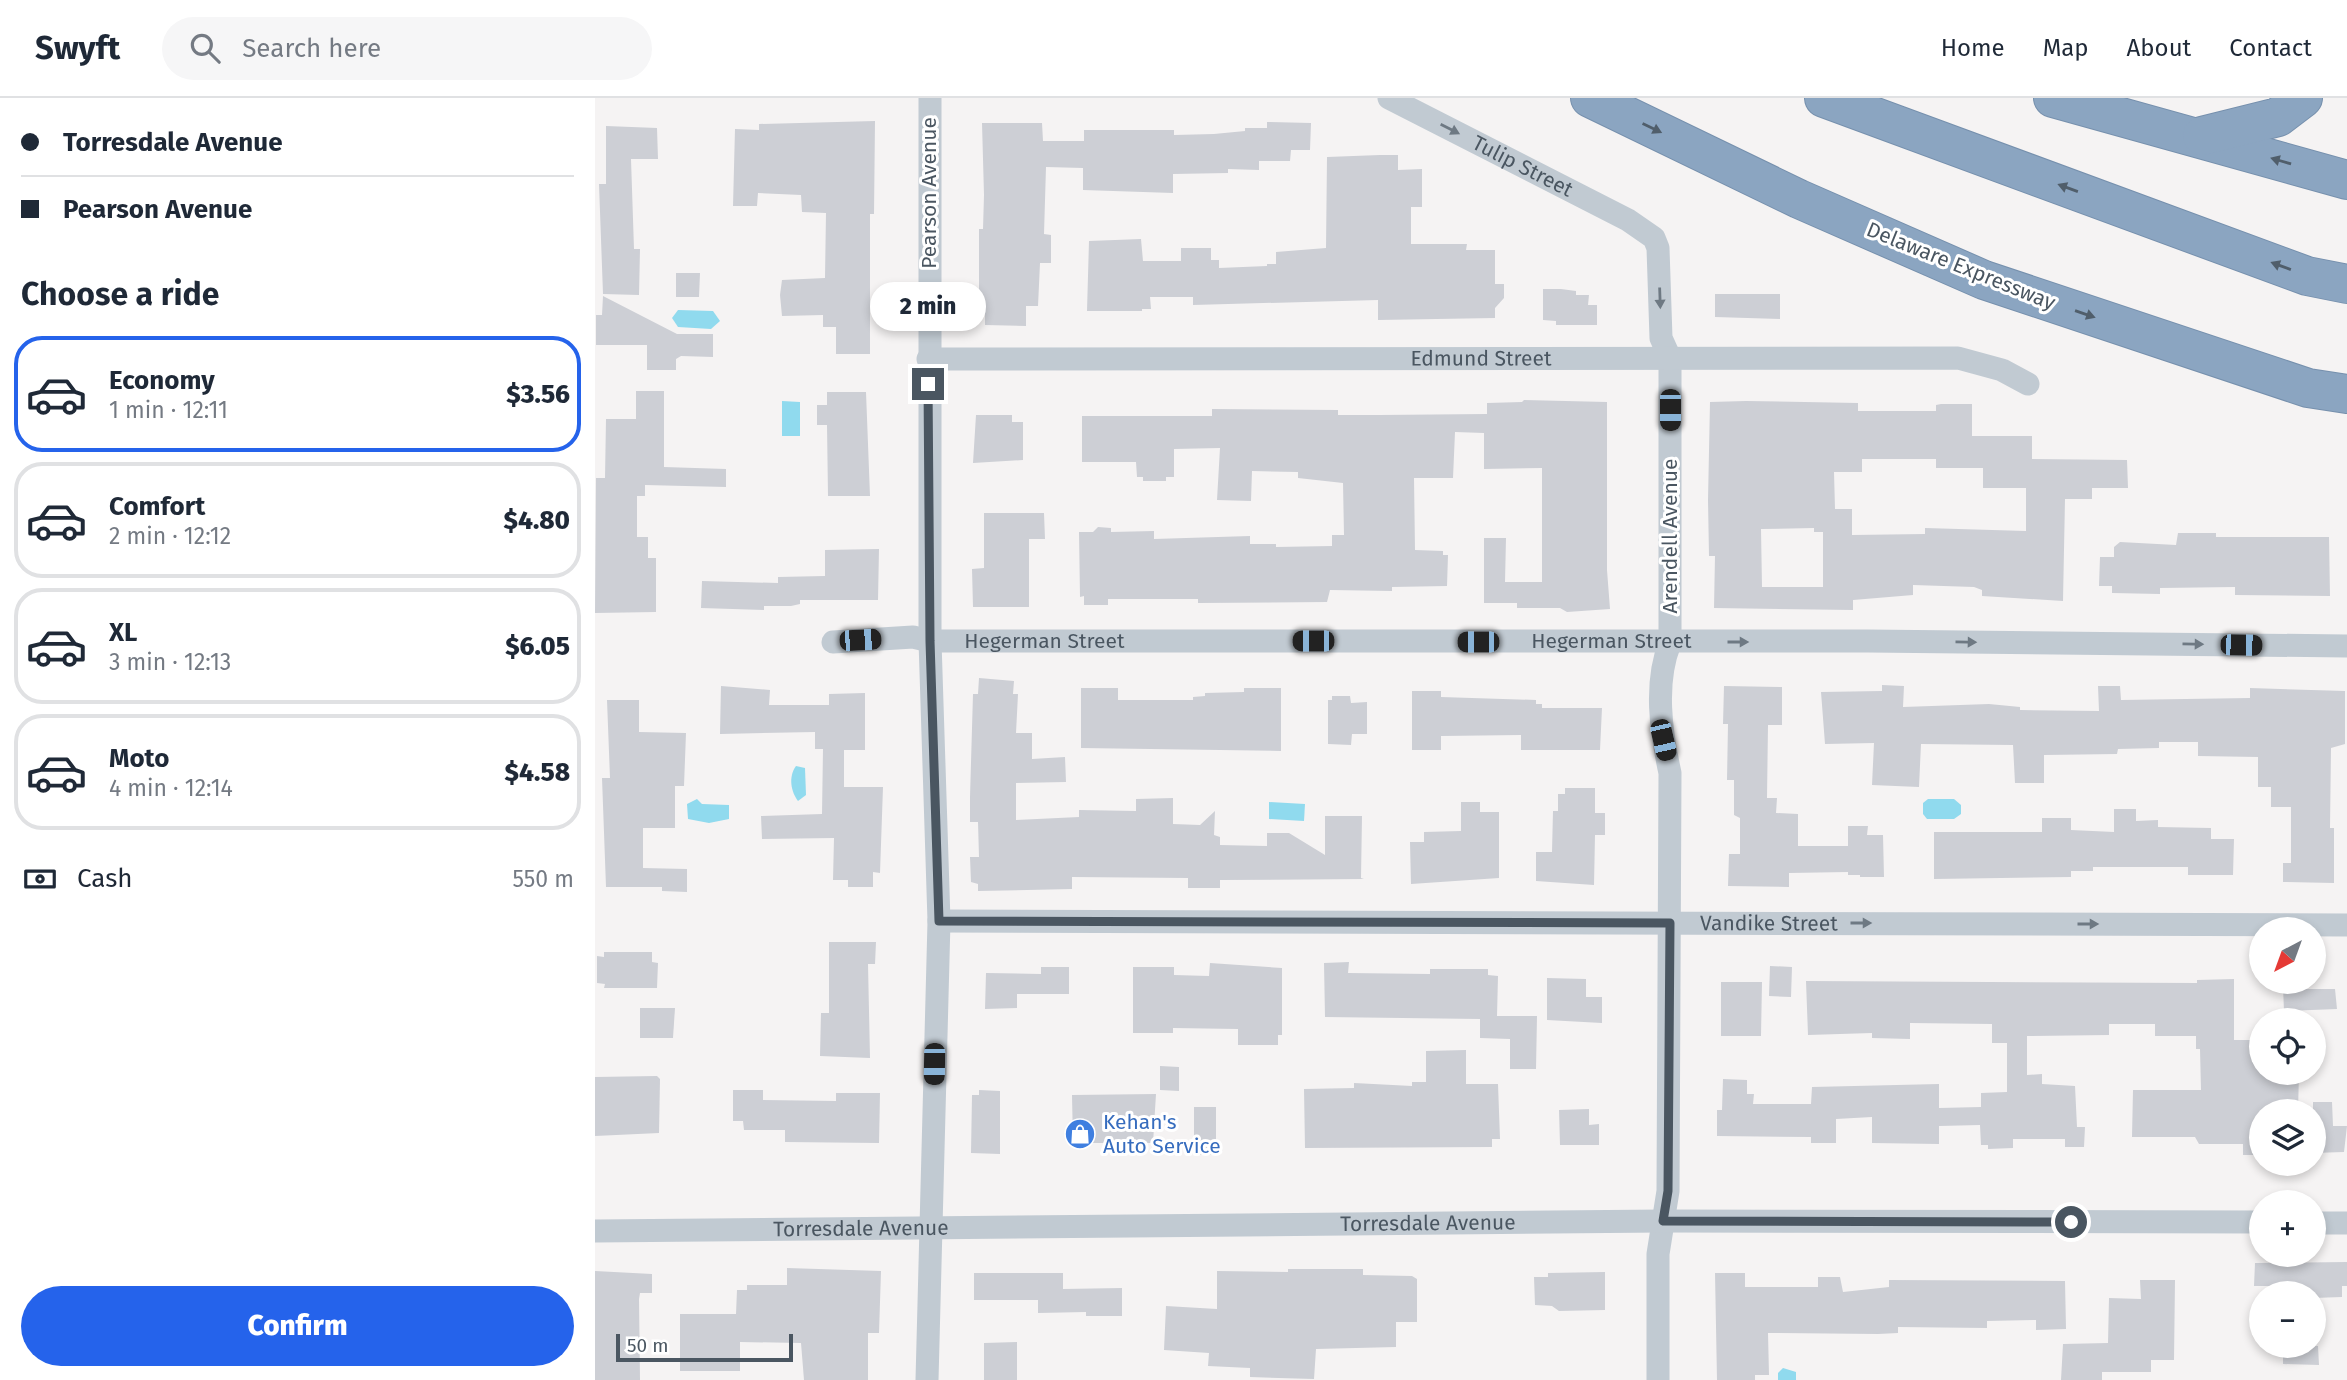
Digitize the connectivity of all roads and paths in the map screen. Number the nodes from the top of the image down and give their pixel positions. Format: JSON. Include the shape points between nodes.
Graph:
{"nodes":[{"id":1,"x":930,"y":98,"type":"edge"},
{"id":2,"x":1389,"y":98,"type":"edge"},
{"id":3,"x":1590,"y":98,"type":"edge"},
{"id":4,"x":1824,"y":98,"type":"edge"},
{"id":5,"x":2053,"y":98,"type":"edge"},
{"id":6,"x":2303,"y":98,"type":"edge"},
{"id":7,"x":2200,"y":137,"type":"junction"},
{"id":8,"x":2347,"y":180,"type":"edge"},
{"id":9,"x":1654,"y":238,"type":"joint"},
{"id":10,"x":2347,"y":284,"type":"edge"},
{"id":11,"x":1670,"y":358,"type":"junction"},
{"id":12,"x":928,"y":359,"type":"junction"},
{"id":13,"x":2028,"y":384,"type":"dead end"},
{"id":14,"x":2308,"y":388,"type":"junction"},
{"id":15,"x":2347,"y":394,"type":"edge"},
{"id":16,"x":2347,"y":408,"type":"edge"},
{"id":17,"x":930,"y":641,"type":"junction"},
{"id":18,"x":833,"y":642,"type":"dead end"},
{"id":19,"x":1670,"y":643,"type":"junction"},
{"id":20,"x":2347,"y":646,"type":"edge"},
{"id":21,"x":939,"y":921,"type":"junction"},
{"id":22,"x":1670,"y":923,"type":"junction"},
{"id":23,"x":2347,"y":925,"type":"edge"},
{"id":24,"x":1663,"y":1221,"type":"junction"},
{"id":25,"x":2249,"y":1222,"type":"edge"},
{"id":26,"x":2326,"y":1223,"type":"edge"},
{"id":27,"x":2347,"y":1223,"type":"edge"},
{"id":28,"x":930,"y":1227,"type":"junction"},
{"id":29,"x":595,"y":1231,"type":"edge"},
{"id":30,"x":927,"y":1380,"type":"edge"},
{"id":31,"x":1658,"y":1380,"type":"edge"}],
"edges":[{"from":1,"to":12,"type":"street","name":"Pearson Avenue"},
{"from":2,"to":9,"type":"street","name":"Tulip Street","one_way":true,"via":[[1628,220]]},
{"from":3,"to":14,"type":"highway","name":"Delaware Expressway","one_way":true,"via":[[1799,199],[1985,280]]},
{"from":10,"to":4,"type":"highway","one_way":true,"via":[[2307,276]]},
{"from":5,"to":7,"type":"highway"},
{"from":6,"to":7,"type":"highway","via":[[2278,117]]},
{"from":8,"to":7,"type":"highway","one_way":true},
{"from":9,"to":11,"type":"street","name":"Arendell Avenue","one_way":true,"via":[[1661,338]]},
{"from":11,"to":12,"type":"street","name":"Edmund Street"},
{"from":11,"to":13,"type":"street","name":"Edmund Street","via":[[1958,358],[2002,370]]},
{"from":11,"to":19,"type":"street","name":"Arendell Avenue"},
{"from":12,"to":17,"type":"street","name":"Pearson Avenue"},
{"from":14,"to":15,"type":"highway","name":"Delaware Expressway"},
{"from":14,"to":16,"type":"highway"},
{"from":17,"to":18,"type":"street","name":"Hegerman Street"},
{"from":17,"to":19,"type":"street","name":"Hegerman Street"},
{"from":17,"to":21,"type":"street","name":"Pearson Avenue"},
{"from":19,"to":20,"type":"street","name":"Hegerman Street","one_way":true},
{"from":19,"to":22,"type":"street","name":"Arendell Avenue","via":[[1661,664],[1663,740],[1670,773]]},
{"from":21,"to":22,"type":"street","name":"Vandike Street"},
{"from":21,"to":28,"type":"street","name":"Pearson Avenue"},
{"from":22,"to":23,"type":"street","name":"Vandike Street","one_way":true},
{"from":22,"to":24,"type":"street","name":"Arendell Avenue","via":[[1668,1191]]},
{"from":24,"to":25,"type":"street","name":"Torresdale Avenue"},
{"from":24,"to":28,"type":"street","name":"Torresdale Avenue"},
{"from":24,"to":31,"type":"street","name":"Arendell Avenue","via":[[1658,1254]]},
{"from":26,"to":27,"type":"street"},
{"from":28,"to":29,"type":"street","name":"Torresdale Avenue"},
{"from":28,"to":30,"type":"street","name":"Pearson Avenue"}]}
